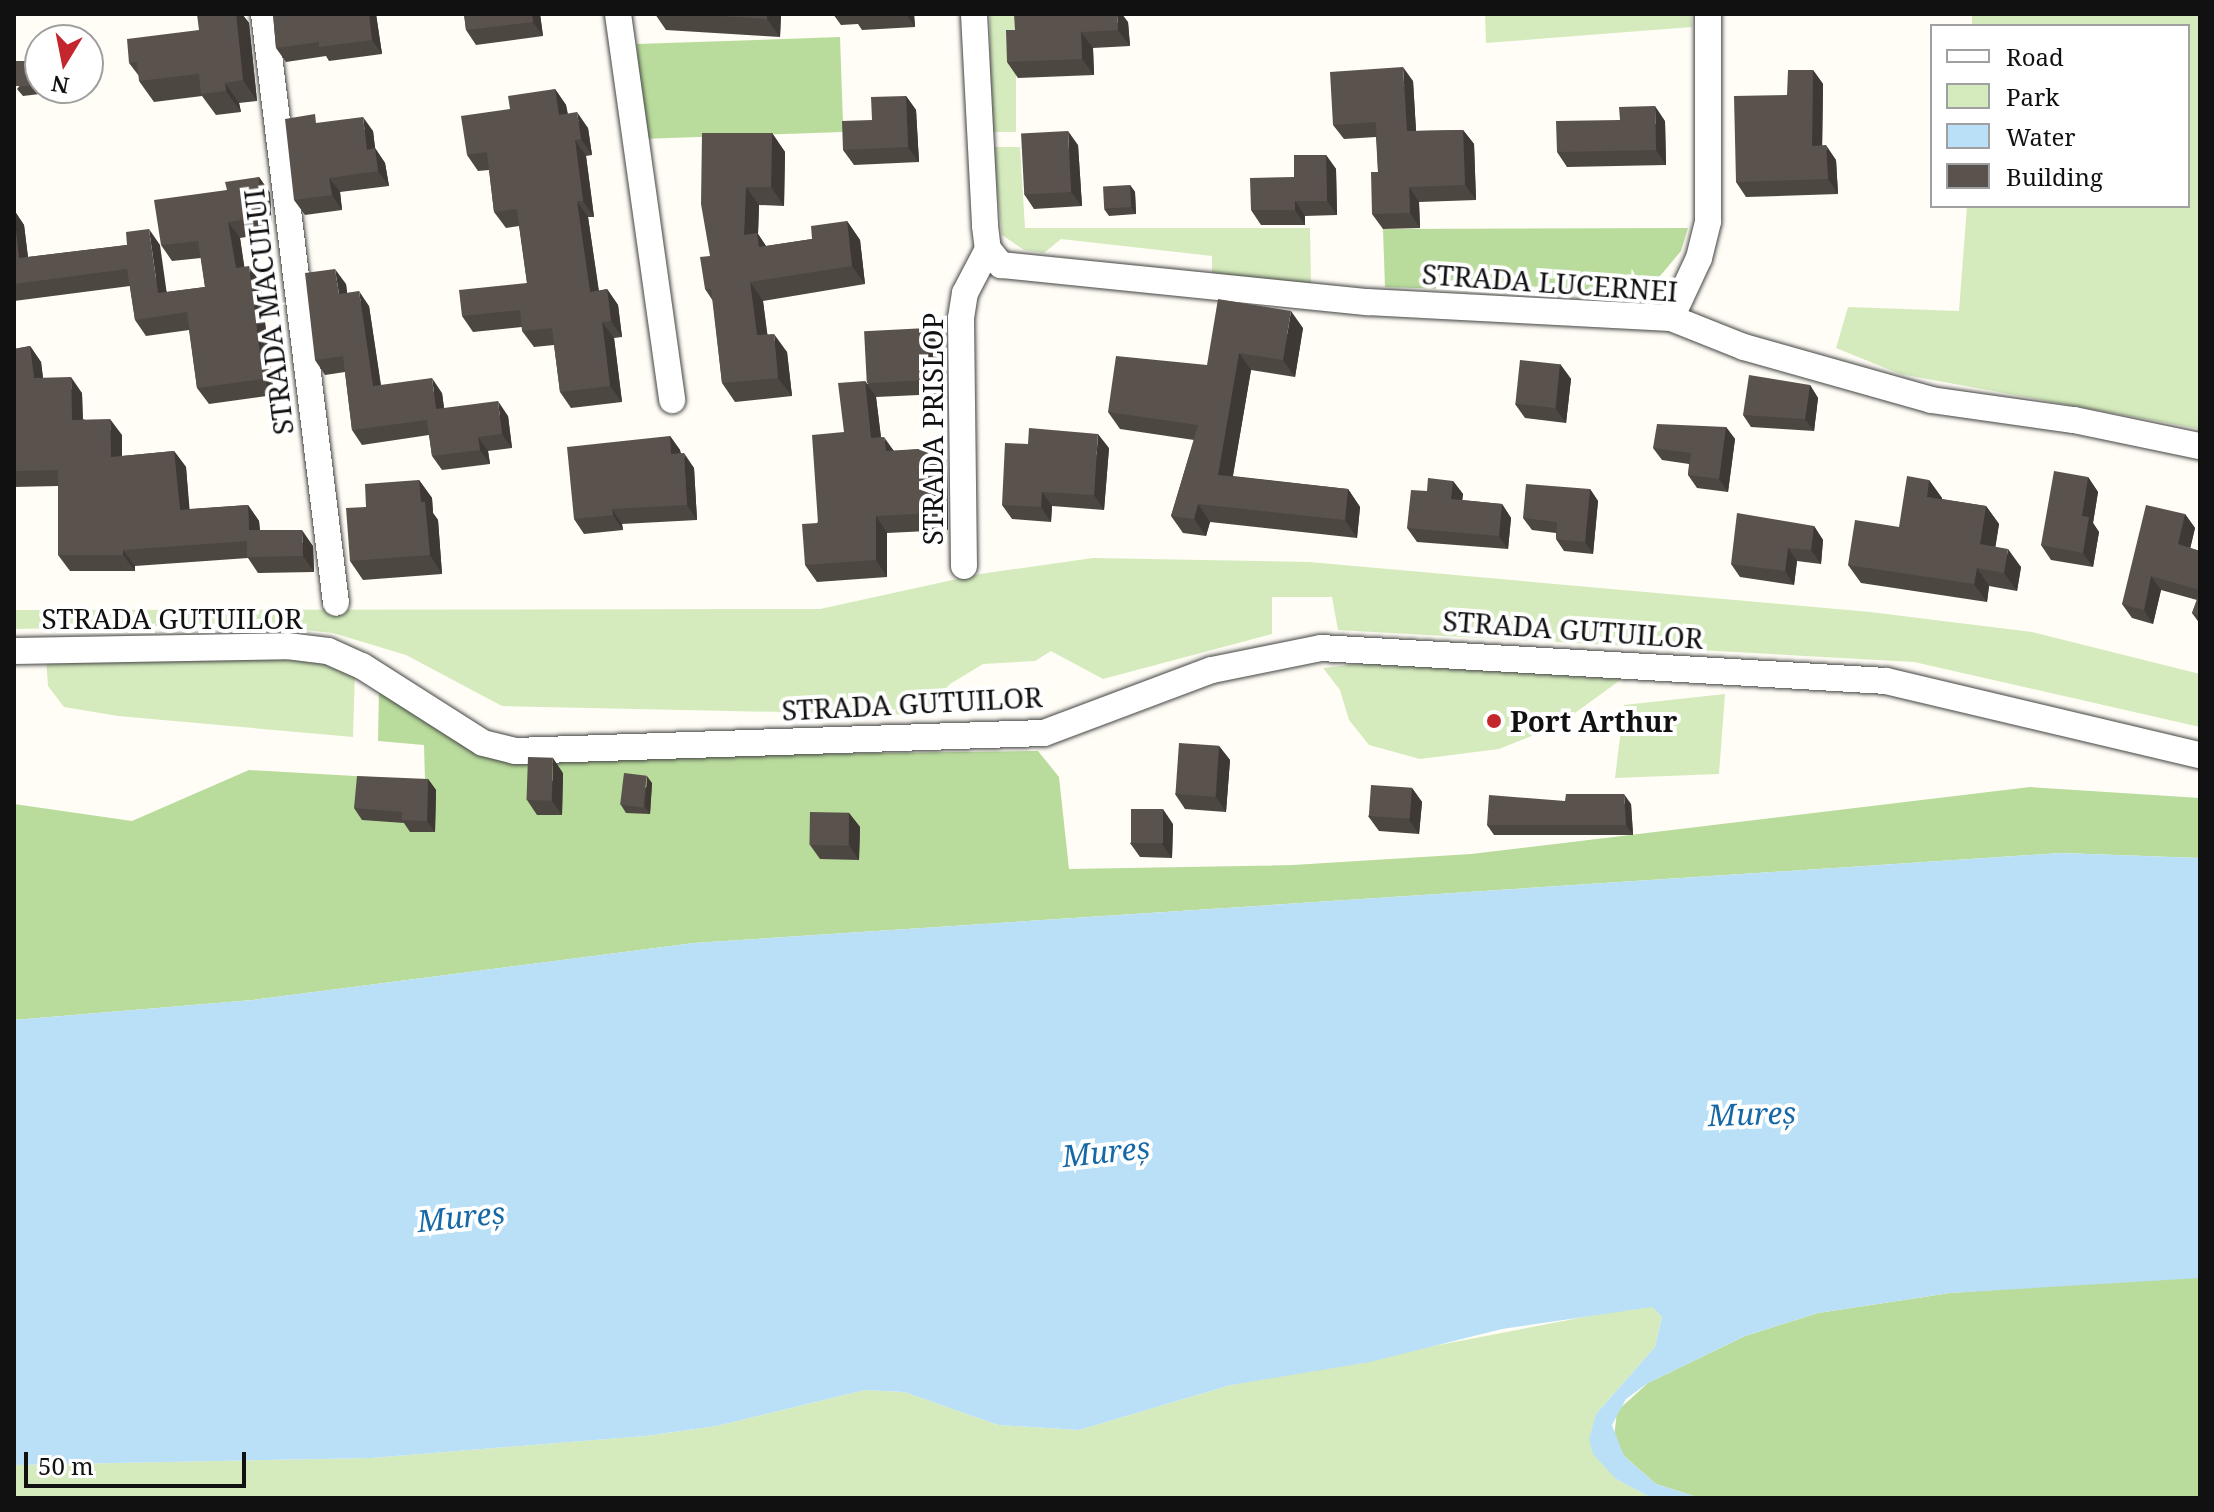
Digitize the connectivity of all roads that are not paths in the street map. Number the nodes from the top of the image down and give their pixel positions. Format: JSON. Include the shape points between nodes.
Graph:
{"nodes":[{"id":1,"x":264,"y":14,"type":"edge"},
{"id":2,"x":618,"y":14,"type":"edge"},
{"id":3,"x":974,"y":14,"type":"edge"},
{"id":4,"x":1708,"y":14,"type":"edge"},
{"id":5,"x":988,"y":249,"type":"junction"},
{"id":6,"x":1671,"y":318,"type":"junction"},
{"id":7,"x":672,"y":400,"type":"dead end"},
{"id":8,"x":2200,"y":446,"type":"edge"},
{"id":9,"x":964,"y":566,"type":"dead end"},
{"id":10,"x":336,"y":603,"type":"dead end"},
{"id":11,"x":14,"y":651,"type":"edge"},
{"id":12,"x":2200,"y":755,"type":"edge"}],
"edges":[{"from":1,"to":10,"type":"street","name":"STRADA MACULUI"},
{"from":2,"to":7,"type":"street"},
{"from":3,"to":5,"type":"street"},
{"from":4,"to":6,"type":"street","via":[[1708,221],[1699,258]]},
{"from":5,"to":6,"type":"street","name":"STRADA LUCERNEI","via":[[1001,265],[1024,271],[1367,302]]},
{"from":5,"to":9,"type":"street","name":"STRADA PRISLOP","via":[[965,293],[961,318]]},
{"from":6,"to":8,"type":"street","name":"STRADA LUCERNEI","via":[[1744,347],[1931,400],[2074,420]]},
{"from":11,"to":12,"type":"street","name":"STRADA GUTUILOR","via":[[287,646],[328,651],[362,666],[483,743],[515,751],[1044,733],[1212,670],[1321,648],[1886,681]]}]}
